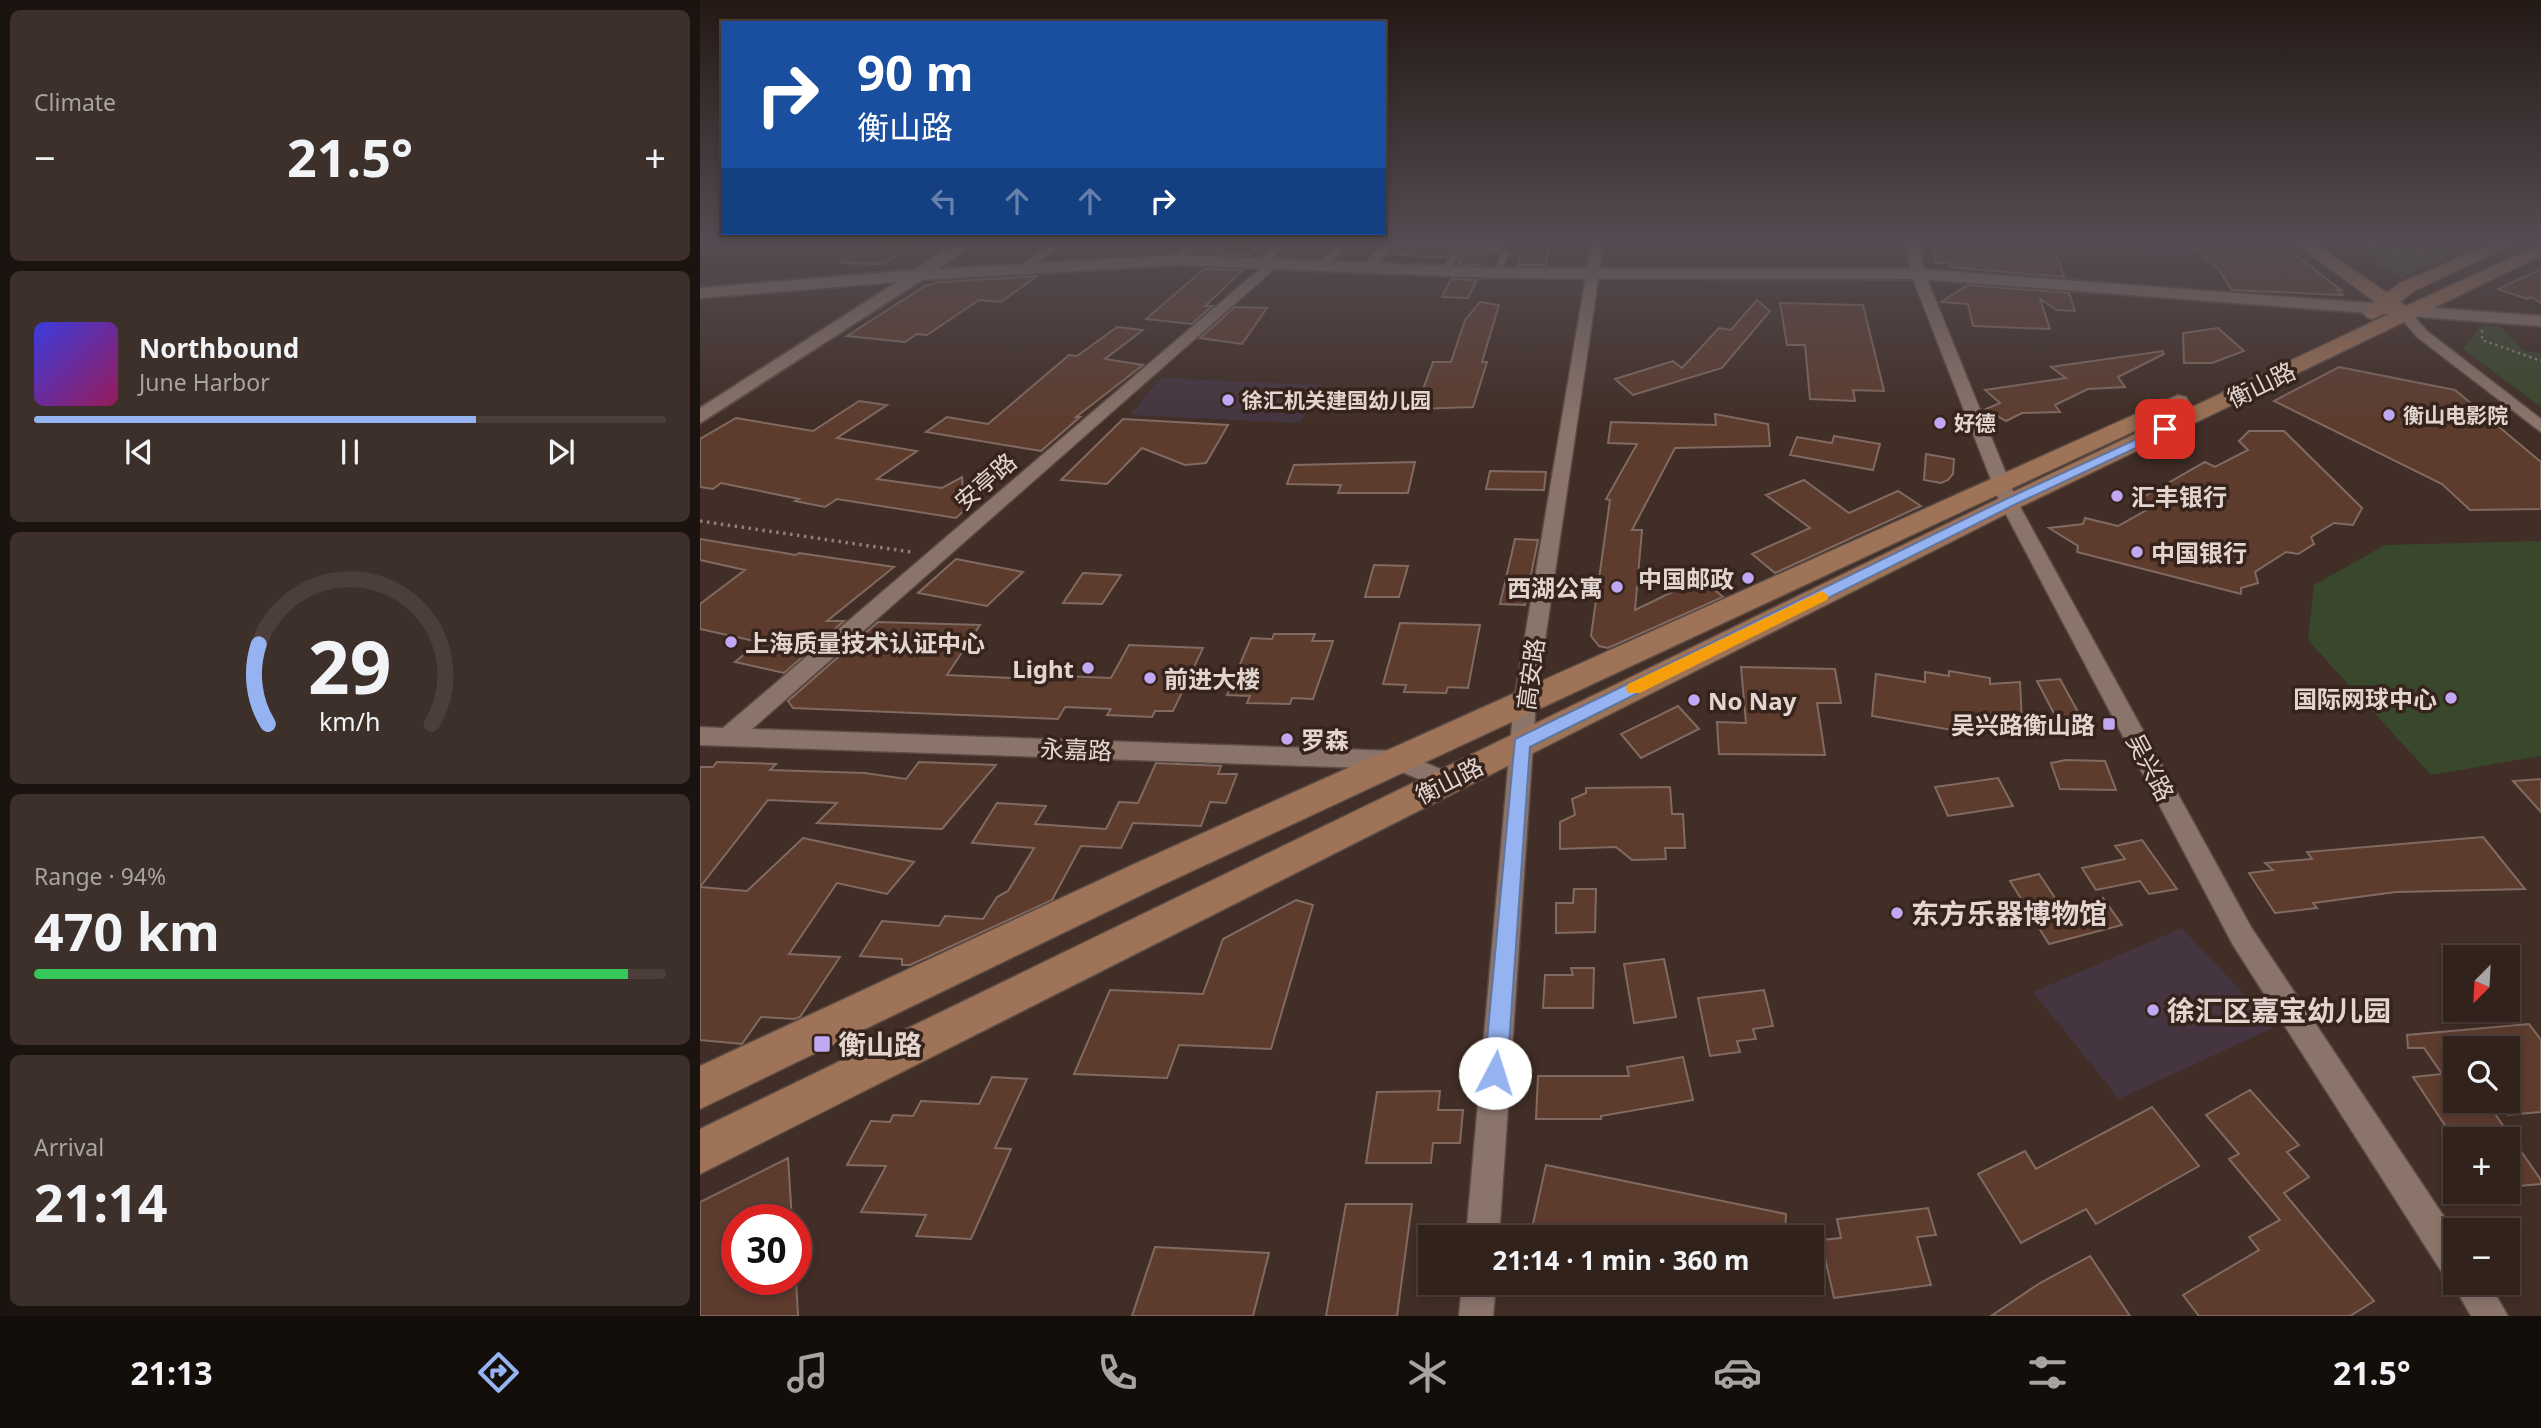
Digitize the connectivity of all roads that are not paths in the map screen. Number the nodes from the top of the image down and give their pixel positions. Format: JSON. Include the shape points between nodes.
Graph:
{"nodes":[{"id":1,"x":877,"y":301,"type":"edge"},
{"id":2,"x":1223,"y":301,"type":"edge"},
{"id":3,"x":1590,"y":301,"type":"edge"},
{"id":4,"x":1929,"y":301,"type":"edge"},
{"id":5,"x":2337,"y":301,"type":"edge"},
{"id":6,"x":2387,"y":301,"type":"edge"},
{"id":7,"x":2388,"y":301,"type":"edge"},
{"id":8,"x":2395,"y":301,"type":"edge"},
{"id":9,"x":2402,"y":301,"type":"edge"},
{"id":10,"x":2392,"y":305,"type":"junction"},
{"id":11,"x":2541,"y":321,"type":"edge"},
{"id":12,"x":700,"y":417,"type":"edge"},
{"id":13,"x":2541,"y":427,"type":"edge"},
{"id":14,"x":2005,"y":492,"type":"junction"},
{"id":15,"x":1525,"y":701,"type":"junction"},
{"id":16,"x":700,"y":736,"type":"edge"},
{"id":17,"x":728,"y":737,"type":"junction"},
{"id":18,"x":1521,"y":744,"type":"junction"},
{"id":19,"x":1397,"y":760,"type":"junction"},
{"id":20,"x":1447,"y":782,"type":"junction"},
{"id":21,"x":700,"y":1088,"type":"edge"},
{"id":22,"x":700,"y":1152,"type":"edge"},
{"id":23,"x":1483,"y":1225,"type":"edge"},
{"id":24,"x":2443,"y":1244,"type":"edge"},
{"id":25,"x":1478,"y":1295,"type":"edge"},
{"id":26,"x":2477,"y":1295,"type":"edge"},
{"id":27,"x":1476,"y":1316,"type":"edge"},
{"id":28,"x":2491,"y":1316,"type":"edge"}],
"edges":[{"from":1,"to":12,"type":"street"},
{"from":2,"to":17,"type":"street","name":"安亭路"},
{"from":3,"to":15,"type":"street","name":"高安路"},
{"from":4,"to":14,"type":"street","name":"吴兴路"},
{"from":5,"to":10,"type":"street"},
{"from":6,"to":10,"type":"main road"},
{"from":7,"to":10,"type":"main road"},
{"from":8,"to":10,"type":"main road","name":"衡山路"},
{"from":9,"to":10,"type":"main road","name":"衡山路"},
{"from":10,"to":11,"type":"street"},
{"from":10,"to":13,"type":"street"},
{"from":10,"to":14,"type":"main road","name":"衡山路","via":[[2347,342]]},
{"from":14,"to":15,"type":"main road","name":"衡山路"},
{"from":14,"to":18,"type":"main road","name":"衡山路"},
{"from":14,"to":24,"type":"street","name":"吴兴路","via":[[2242,936]]},
{"from":15,"to":18,"type":"street","name":"高安路"},
{"from":15,"to":19,"type":"main road","name":"衡山路"},
{"from":16,"to":17,"type":"street","name":"永嘉路"},
{"from":17,"to":19,"type":"street","name":"永嘉路"},
{"from":18,"to":20,"type":"main road","name":"衡山路"},
{"from":18,"to":23,"type":"street","name":"高安路"},
{"from":19,"to":20,"type":"street","name":"永嘉路"},
{"from":19,"to":21,"type":"main road","name":"衡山路"},
{"from":20,"to":22,"type":"main road","name":"衡山路"},
{"from":25,"to":27,"type":"street"},
{"from":26,"to":28,"type":"street"}]}
